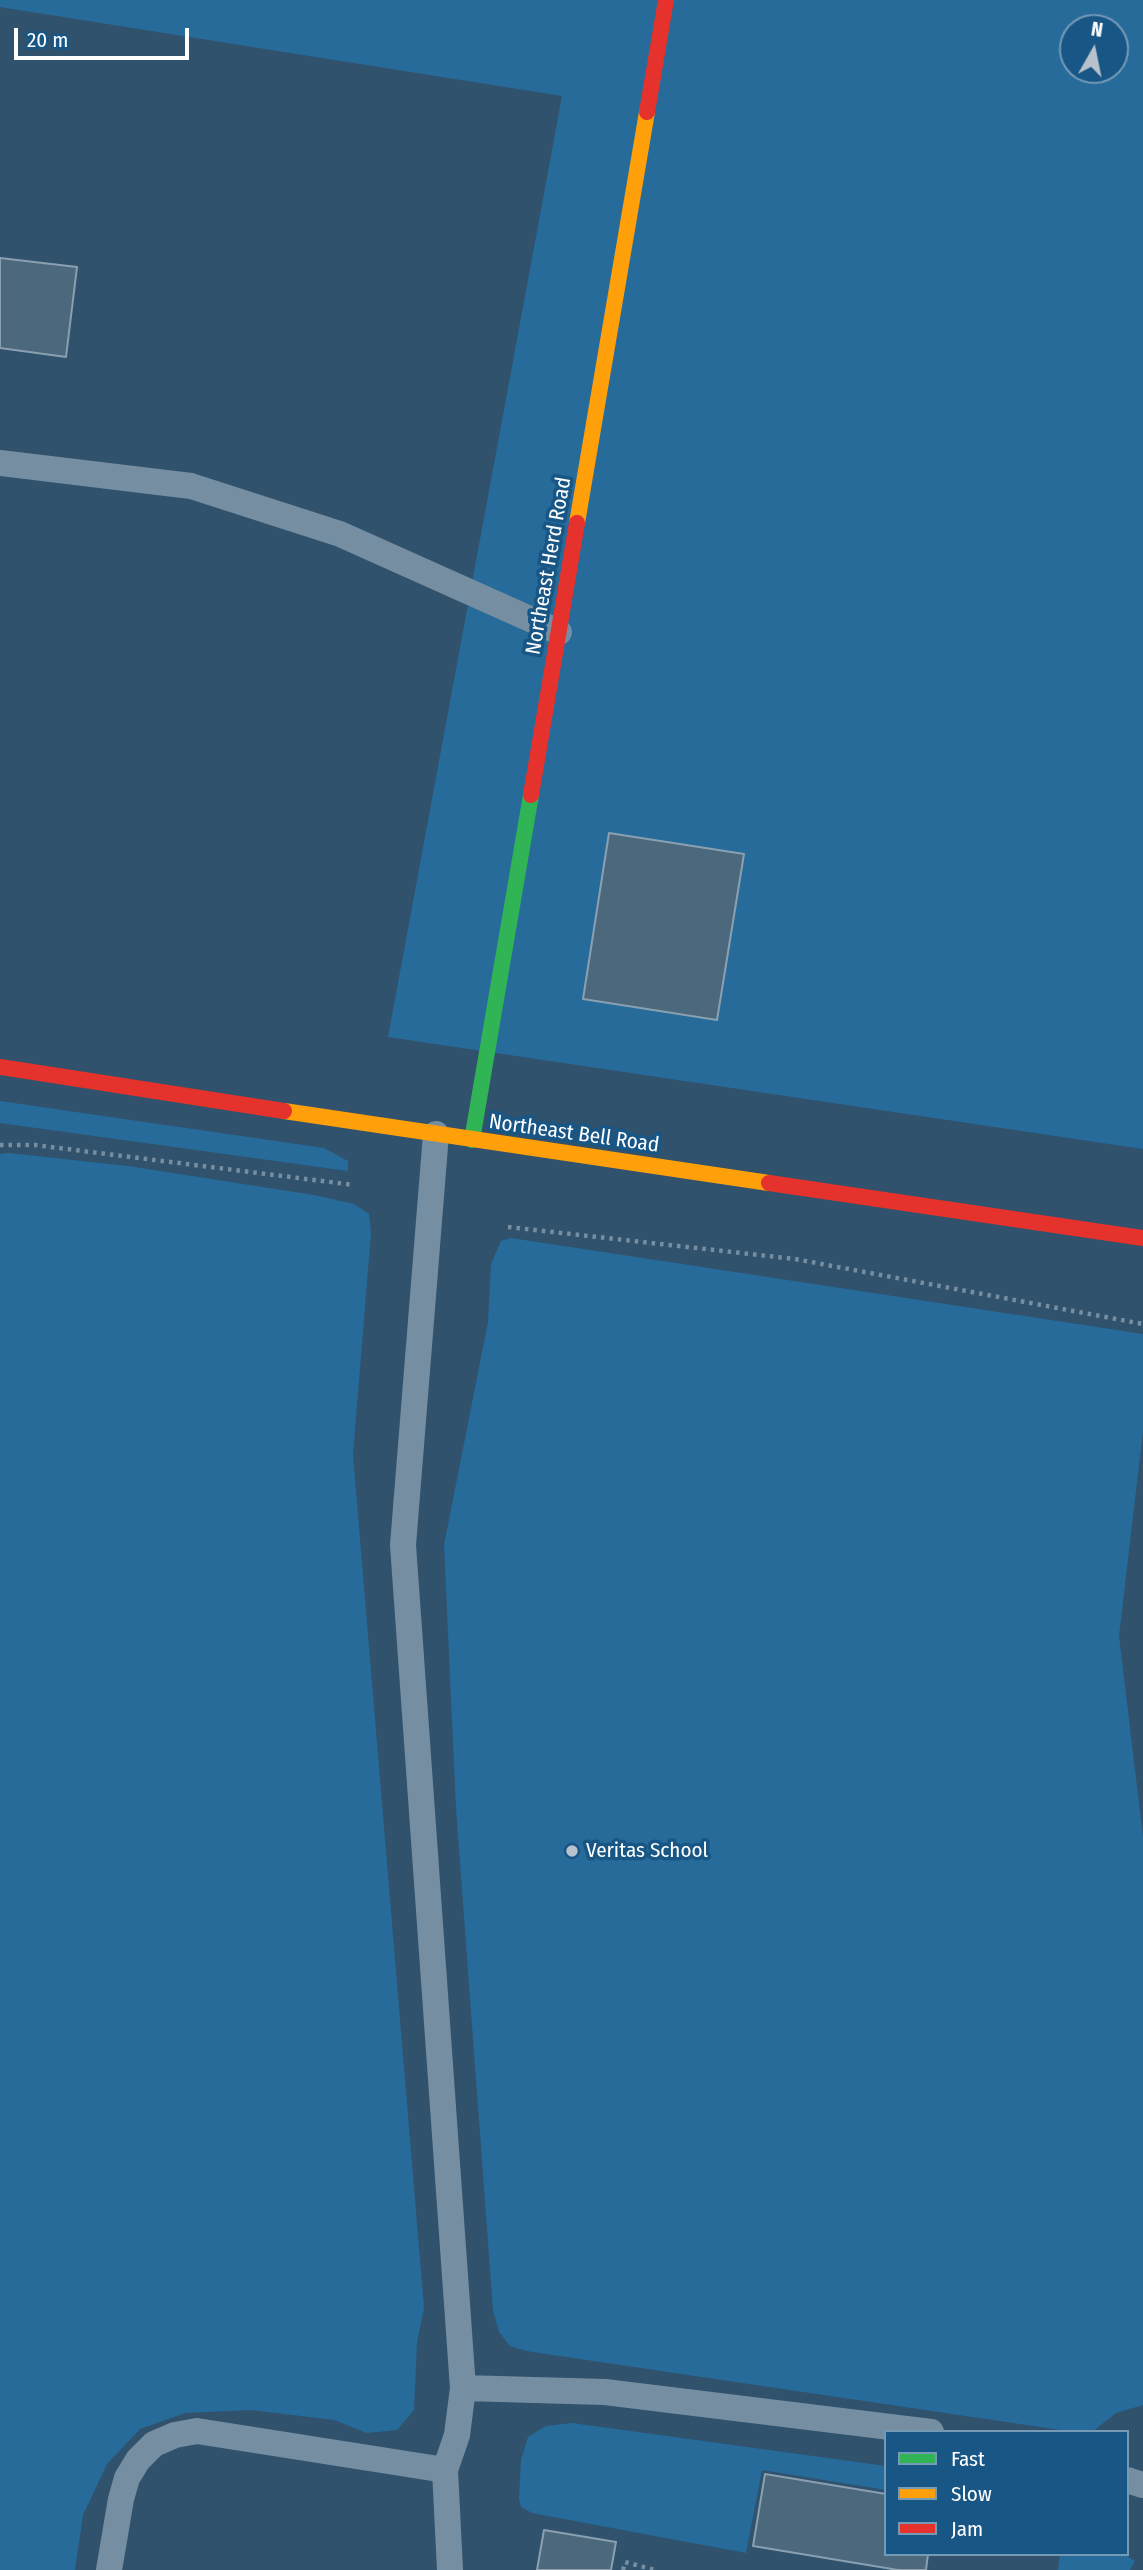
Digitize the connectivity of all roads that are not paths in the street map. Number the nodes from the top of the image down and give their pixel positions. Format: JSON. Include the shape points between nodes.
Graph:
{"nodes":[{"id":1,"x":666,"y":0,"type":"edge"},
{"id":2,"x":0,"y":463,"type":"edge"},
{"id":3,"x":559,"y":632,"type":"junction"},
{"id":4,"x":0,"y":1067,"type":"edge"},
{"id":5,"x":436,"y":1134,"type":"junction"},
{"id":6,"x":472,"y":1140,"type":"junction"},
{"id":7,"x":1143,"y":1238,"type":"edge"},
{"id":8,"x":463,"y":2388,"type":"junction"},
{"id":9,"x":915,"y":2430,"type":"edge"},
{"id":10,"x":445,"y":2470,"type":"junction"},
{"id":11,"x":110,"y":2570,"type":"edge"},
{"id":12,"x":450,"y":2570,"type":"edge"}],
"edges":[{"from":1,"to":3,"type":"street","name":"Northeast Herd Road"},
{"from":2,"to":3,"type":"lane","via":[[191,486],[340,534]]},
{"from":3,"to":6,"type":"street","name":"Northeast Herd Road"},
{"from":4,"to":5,"type":"street","name":"Northeast Bell Road"},
{"from":5,"to":6,"type":"street","name":"Northeast Bell Road"},
{"from":5,"to":8,"type":"lane","via":[[403,1545]]},
{"from":6,"to":7,"type":"street","name":"Northeast Bell Road"},
{"from":8,"to":9,"type":"lane","via":[[605,2392]]},
{"from":8,"to":10,"type":"lane","via":[[457,2435]]},
{"from":10,"to":11,"type":"lane","via":[[197,2431],[175,2435],[154,2444],[127,2479]]},
{"from":10,"to":12,"type":"lane"}]}
